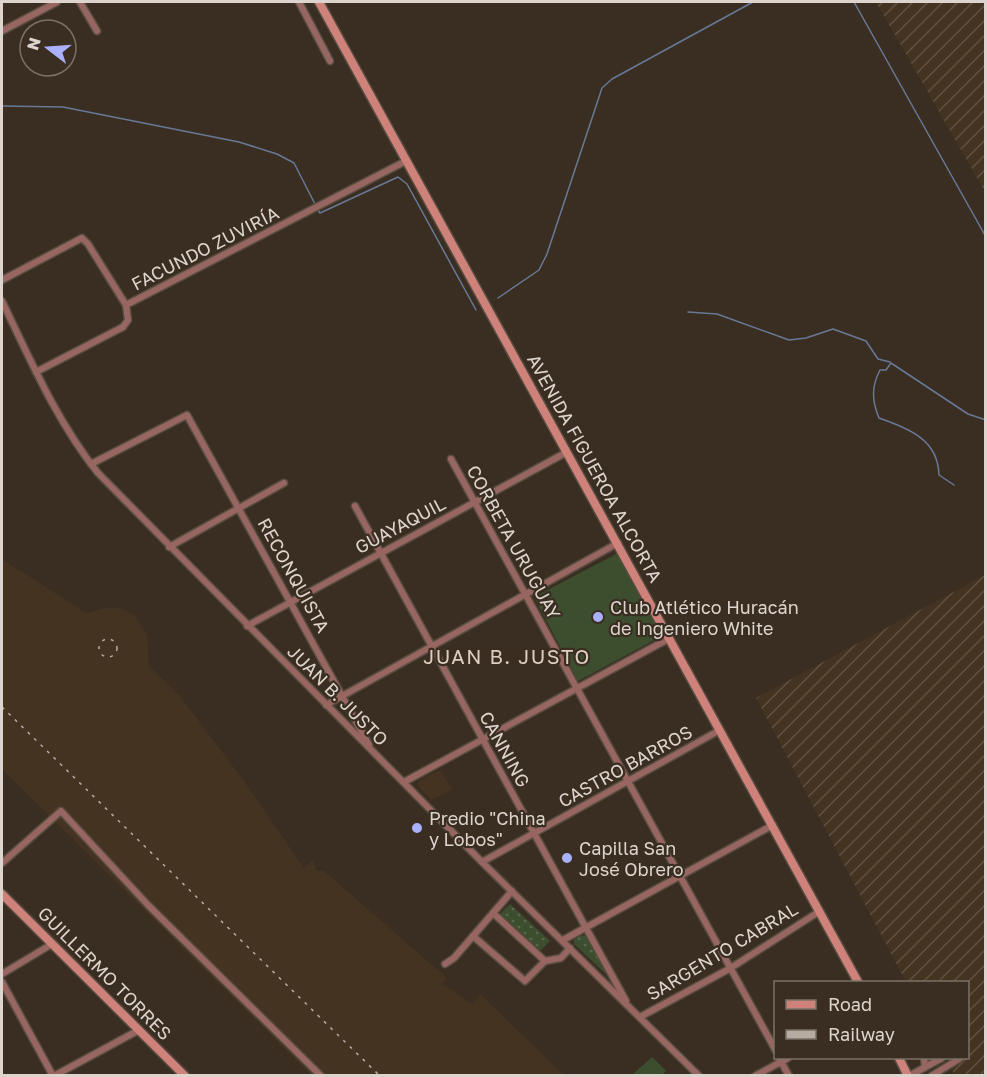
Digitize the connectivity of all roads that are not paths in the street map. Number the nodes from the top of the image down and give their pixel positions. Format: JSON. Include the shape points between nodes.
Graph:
{"nodes":[{"id":1,"x":57,"y":2,"type":"edge"},
{"id":2,"x":80,"y":2,"type":"edge"},
{"id":3,"x":299,"y":2,"type":"edge"},
{"id":4,"x":319,"y":2,"type":"edge"},
{"id":5,"x":2,"y":31,"type":"edge"},
{"id":6,"x":97,"y":31,"type":"dead end"},
{"id":7,"x":330,"y":61,"type":"dead end"},
{"id":8,"x":406,"y":161,"type":"junction"},
{"id":9,"x":2,"y":280,"type":"edge"},
{"id":10,"x":2,"y":301,"type":"edge"},
{"id":11,"x":126,"y":305,"type":"junction"},
{"id":12,"x":36,"y":372,"type":"junction"},
{"id":13,"x":567,"y":452,"type":"junction"},
{"id":14,"x":451,"y":459,"type":"dead end"},
{"id":15,"x":91,"y":464,"type":"junction"},
{"id":16,"x":284,"y":483,"type":"dead end"},
{"id":17,"x":474,"y":502,"type":"junction"},
{"id":18,"x":356,"y":506,"type":"dead end"},
{"id":19,"x":240,"y":509,"type":"junction"},
{"id":20,"x":619,"y":543,"type":"junction"},
{"id":21,"x":169,"y":547,"type":"junction"},
{"id":22,"x":381,"y":553,"type":"junction"},
{"id":23,"x":526,"y":594,"type":"junction"},
{"id":24,"x":292,"y":601,"type":"junction"},
{"id":25,"x":248,"y":626,"type":"junction"},
{"id":26,"x":670,"y":638,"type":"junction"},
{"id":27,"x":433,"y":647,"type":"junction"},
{"id":28,"x":576,"y":688,"type":"junction"},
{"id":29,"x":344,"y":695,"type":"junction"},
{"id":30,"x":326,"y":705,"type":"junction"},
{"id":31,"x":720,"y":730,"type":"junction"},
{"id":32,"x":483,"y":740,"type":"junction"},
{"id":33,"x":373,"y":752,"type":"junction"},
{"id":34,"x":629,"y":781,"type":"junction"},
{"id":35,"x":404,"y":782,"type":"junction"},
{"id":36,"x":773,"y":825,"type":"junction"},
{"id":37,"x":534,"y":834,"type":"junction"},
{"id":38,"x":482,"y":862,"type":"junction"},
{"id":39,"x":2,"y":863,"type":"edge"},
{"id":40,"x":679,"y":876,"type":"junction"},
{"id":41,"x":512,"y":891,"type":"junction"},
{"id":42,"x":2,"y":894,"type":"edge"},
{"id":43,"x":820,"y":911,"type":"junction"},
{"id":44,"x":493,"y":913,"type":"junction"},
{"id":45,"x":586,"y":927,"type":"junction"},
{"id":46,"x":473,"y":936,"type":"junction"},
{"id":47,"x":563,"y":940,"type":"junction"},
{"id":48,"x":52,"y":944,"type":"junction"},
{"id":49,"x":570,"y":948,"type":"junction"},
{"id":50,"x":545,"y":961,"type":"junction"},
{"id":51,"x":445,"y":964,"type":"dead end"},
{"id":52,"x":729,"y":969,"type":"junction"},
{"id":53,"x":2,"y":974,"type":"edge"},
{"id":54,"x":857,"y":981,"type":"edge"},
{"id":55,"x":2,"y":982,"type":"edge"},
{"id":56,"x":629,"y":1006,"type":"junction"},
{"id":57,"x":640,"y":1017,"type":"junction"},
{"id":58,"x":139,"y":1030,"type":"junction"},
{"id":59,"x":774,"y":1048,"type":"edge"},
{"id":60,"x":783,"y":1059,"type":"edge"},
{"id":61,"x":900,"y":1059,"type":"edge"},
{"id":62,"x":924,"y":1059,"type":"edge"},
{"id":63,"x":940,"y":1059,"type":"edge"},
{"id":64,"x":959,"y":1059,"type":"dead end"},
{"id":65,"x":925,"y":1067,"type":"junction"},
{"id":66,"x":53,"y":1076,"type":"edge"},
{"id":67,"x":185,"y":1076,"type":"edge"},
{"id":68,"x":321,"y":1076,"type":"edge"},
{"id":69,"x":699,"y":1076,"type":"edge"},
{"id":70,"x":755,"y":1076,"type":"edge"},
{"id":71,"x":789,"y":1076,"type":"edge"},
{"id":72,"x":909,"y":1076,"type":"edge"},
{"id":73,"x":931,"y":1076,"type":"edge"}],
"edges":[{"from":1,"to":5,"type":"street"},
{"from":2,"to":6,"type":"street"},
{"from":3,"to":7,"type":"street"},
{"from":4,"to":8,"type":"main road","name":"AVENIDA FIGUEROA ALCORTA"},
{"from":8,"to":11,"type":"street","name":"FACUNDO ZUVIRÍA"},
{"from":8,"to":13,"type":"main road","name":"AVENIDA FIGUEROA ALCORTA"},
{"from":9,"to":11,"type":"street","via":[[82,238]]},
{"from":10,"to":12,"type":"street","name":"JUAN B. JUSTO"},
{"from":11,"to":12,"type":"street","name":"FACUNDO ZUVIRÍA","via":[[128,320],[123,327]]},
{"from":12,"to":15,"type":"street","name":"JUAN B. JUSTO"},
{"from":13,"to":17,"type":"street","name":"GUAYAQUIL"},
{"from":13,"to":20,"type":"main road","name":"AVENIDA FIGUEROA ALCORTA"},
{"from":14,"to":17,"type":"street","name":"CORBETA URUGUAY"},
{"from":15,"to":19,"type":"street","name":"RECONQUISTA","via":[[187,415]]},
{"from":15,"to":21,"type":"street","name":"JUAN B. JUSTO"},
{"from":16,"to":19,"type":"street"},
{"from":17,"to":22,"type":"street","name":"GUAYAQUIL"},
{"from":17,"to":23,"type":"street","name":"CORBETA URUGUAY"},
{"from":18,"to":22,"type":"street","name":"CANNING"},
{"from":19,"to":21,"type":"street"},
{"from":19,"to":24,"type":"street","name":"RECONQUISTA"},
{"from":20,"to":23,"type":"street"},
{"from":20,"to":26,"type":"main road","name":"AVENIDA FIGUEROA ALCORTA"},
{"from":21,"to":25,"type":"street","name":"JUAN B. JUSTO"},
{"from":22,"to":24,"type":"street","name":"GUAYAQUIL"},
{"from":22,"to":27,"type":"street","name":"CANNING"},
{"from":23,"to":27,"type":"street"},
{"from":23,"to":28,"type":"street","name":"CORBETA URUGUAY"},
{"from":24,"to":25,"type":"street","name":"GUAYAQUIL"},
{"from":24,"to":29,"type":"street","name":"RECONQUISTA"},
{"from":25,"to":30,"type":"street","name":"JUAN B. JUSTO"},
{"from":26,"to":28,"type":"street"},
{"from":26,"to":31,"type":"main road","name":"AVENIDA FIGUEROA ALCORTA"},
{"from":27,"to":29,"type":"street"},
{"from":27,"to":32,"type":"street","name":"CANNING"},
{"from":28,"to":32,"type":"street"},
{"from":28,"to":34,"type":"street","name":"CORBETA URUGUAY"},
{"from":29,"to":30,"type":"street"},
{"from":29,"to":33,"type":"street","name":"RECONQUISTA"},
{"from":30,"to":33,"type":"street","name":"JUAN B. JUSTO"},
{"from":31,"to":34,"type":"street","name":"CASTRO BARROS"},
{"from":31,"to":36,"type":"main road","name":"AVENIDA FIGUEROA ALCORTA"},
{"from":32,"to":35,"type":"street"},
{"from":32,"to":37,"type":"street","name":"CANNING"},
{"from":33,"to":35,"type":"street","name":"JUAN B. JUSTO"},
{"from":34,"to":37,"type":"street","name":"CASTRO BARROS"},
{"from":34,"to":40,"type":"street","name":"CORBETA URUGUAY"},
{"from":35,"to":38,"type":"street","name":"JUAN B. JUSTO"},
{"from":36,"to":40,"type":"street"},
{"from":36,"to":43,"type":"main road","name":"AVENIDA FIGUEROA ALCORTA"},
{"from":37,"to":38,"type":"street","name":"CASTRO BARROS"},
{"from":37,"to":45,"type":"street","name":"CANNING"},
{"from":38,"to":41,"type":"street","name":"JUAN B. JUSTO"},
{"from":39,"to":68,"type":"street","via":[[61,811],[148,905]]},
{"from":40,"to":45,"type":"street"},
{"from":40,"to":52,"type":"street","name":"CORBETA URUGUAY"},
{"from":41,"to":44,"type":"street"},
{"from":41,"to":47,"type":"street","name":"JUAN B. JUSTO"},
{"from":42,"to":48,"type":"main road","name":"GUILLERMO TORRES"},
{"from":43,"to":52,"type":"street","name":"SARGENTO CABRAL"},
{"from":43,"to":54,"type":"main road","name":"AVENIDA FIGUEROA ALCORTA"},
{"from":44,"to":46,"type":"street"},
{"from":44,"to":50,"type":"street"},
{"from":45,"to":47,"type":"street"},
{"from":45,"to":56,"type":"street","name":"CANNING"},
{"from":46,"to":50,"type":"street","via":[[525,981]]},
{"from":46,"to":51,"type":"street"},
{"from":47,"to":49,"type":"street","name":"JUAN B. JUSTO"},
{"from":48,"to":53,"type":"street"},
{"from":48,"to":58,"type":"main road","name":"GUILLERMO TORRES"},
{"from":49,"to":50,"type":"street","via":[[561,958]]},
{"from":49,"to":56,"type":"street","name":"JUAN B. JUSTO"},
{"from":52,"to":57,"type":"street","name":"SARGENTO CABRAL"},
{"from":52,"to":59,"type":"street","name":"CORBETA URUGUAY"},
{"from":55,"to":66,"type":"street"},
{"from":56,"to":57,"type":"street","name":"JUAN B. JUSTO"},
{"from":57,"to":69,"type":"street","name":"JUAN B. JUSTO"},
{"from":58,"to":66,"type":"street"},
{"from":58,"to":67,"type":"main road","name":"GUILLERMO TORRES"},
{"from":60,"to":70,"type":"street"},
{"from":60,"to":71,"type":"street"},
{"from":61,"to":72,"type":"main road"},
{"from":62,"to":65,"type":"street"},
{"from":63,"to":65,"type":"street"},
{"from":64,"to":73,"type":"street"},
{"from":65,"to":72,"type":"street"}]}
